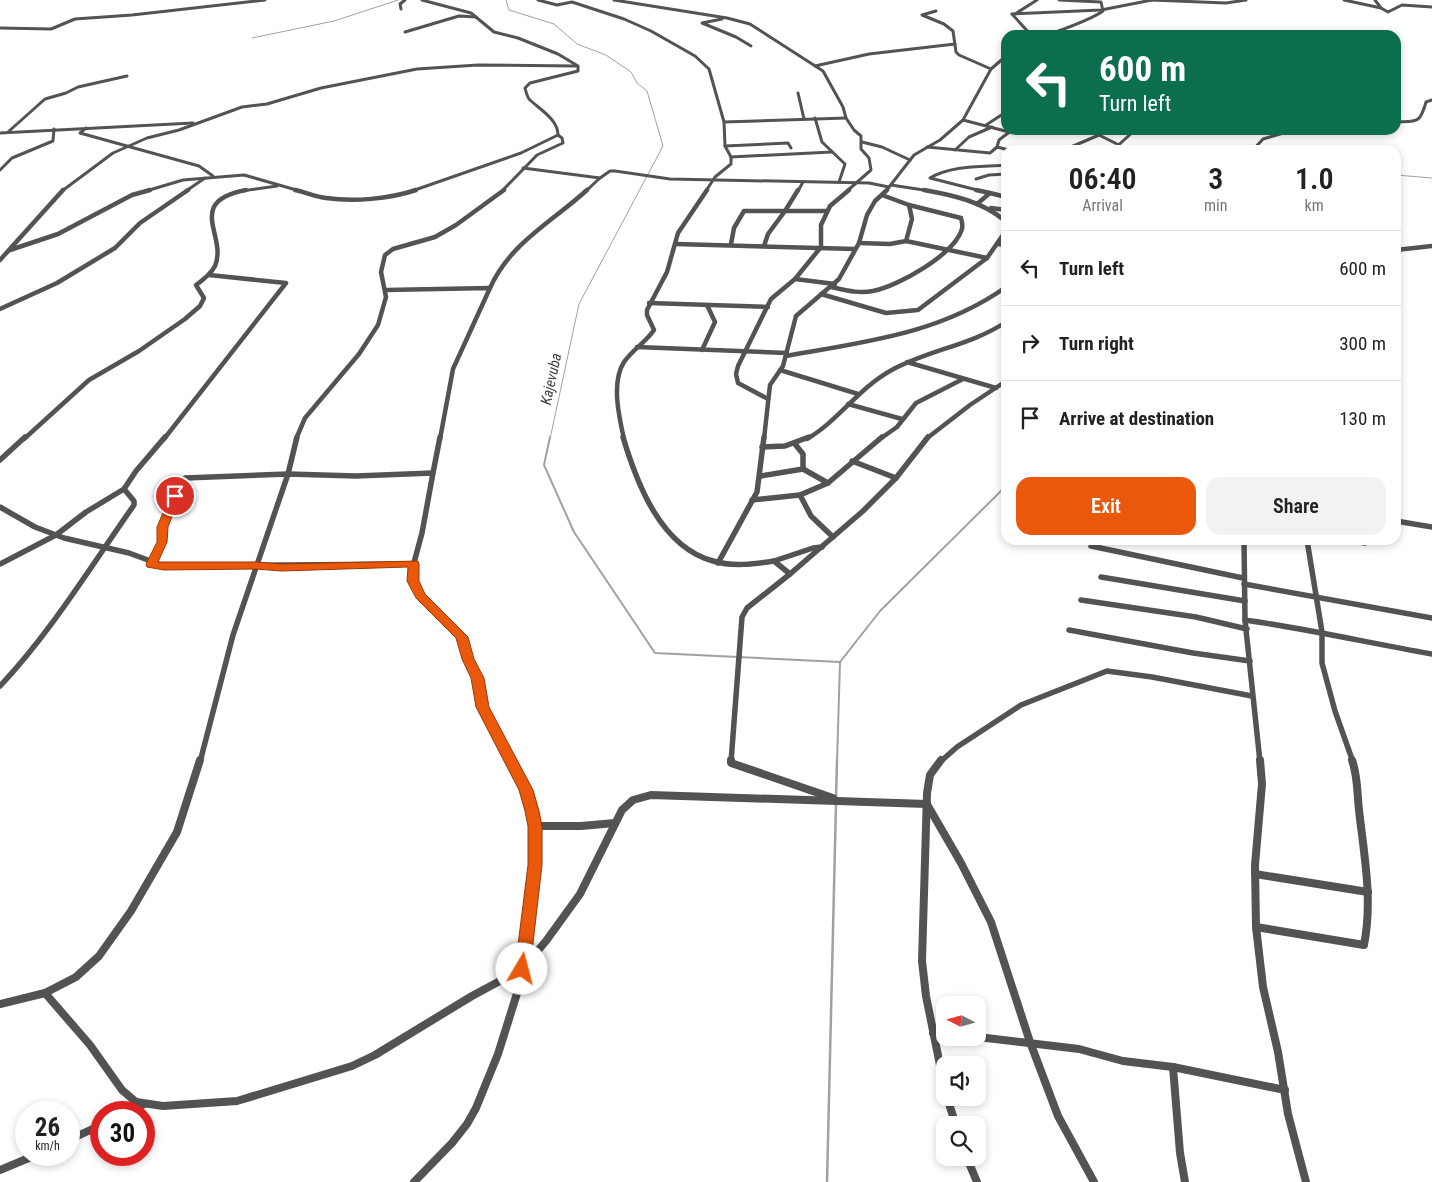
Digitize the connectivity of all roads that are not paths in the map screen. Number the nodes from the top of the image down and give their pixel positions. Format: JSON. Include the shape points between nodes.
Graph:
{"nodes":[{"id":1,"x":265,"y":0,"type":"edge"},
{"id":2,"x":405,"y":0,"type":"edge"},
{"id":3,"x":422,"y":0,"type":"edge"},
{"id":4,"x":538,"y":0,"type":"edge"},
{"id":5,"x":614,"y":0,"type":"edge"},
{"id":6,"x":1037,"y":0,"type":"edge"},
{"id":7,"x":1059,"y":0,"type":"edge"},
{"id":8,"x":1152,"y":0,"type":"edge"},
{"id":9,"x":1246,"y":0,"type":"edge"},
{"id":10,"x":1344,"y":0,"type":"edge"},
{"id":11,"x":1375,"y":0,"type":"edge"},
{"id":12,"x":565,"y":1,"type":"edge"},
{"id":13,"x":1432,"y":7,"type":"edge"},
{"id":14,"x":1380,"y":8,"type":"junction"},
{"id":15,"x":401,"y":9,"type":"dead end"},
{"id":16,"x":1103,"y":9,"type":"junction"},
{"id":17,"x":936,"y":11,"type":"dead end"},
{"id":18,"x":1015,"y":14,"type":"junction"},
{"id":19,"x":476,"y":17,"type":"junction"},
{"id":20,"x":727,"y":18,"type":"junction"},
{"id":21,"x":0,"y":28,"type":"edge"},
{"id":22,"x":1026,"y":30,"type":"edge"},
{"id":23,"x":1059,"y":30,"type":"edge"},
{"id":24,"x":405,"y":32,"type":"dead end"},
{"id":25,"x":955,"y":44,"type":"junction"},
{"id":26,"x":751,"y":46,"type":"dead end"},
{"id":27,"x":1001,"y":60,"type":"edge"},
{"id":28,"x":578,"y":66,"type":"junction"},
{"id":29,"x":815,"y":66,"type":"junction"},
{"id":30,"x":991,"y":68,"type":"junction"},
{"id":31,"x":127,"y":76,"type":"dead end"},
{"id":32,"x":798,"y":93,"type":"dead end"},
{"id":33,"x":1432,"y":100,"type":"edge"},
{"id":34,"x":1001,"y":115,"type":"edge"},
{"id":35,"x":815,"y":118,"type":"junction"},
{"id":36,"x":846,"y":118,"type":"junction"},
{"id":37,"x":804,"y":119,"type":"junction"},
{"id":38,"x":963,"y":120,"type":"junction"},
{"id":39,"x":724,"y":122,"type":"junction"},
{"id":40,"x":1401,"y":122,"type":"edge"},
{"id":41,"x":198,"y":123,"type":"junction"},
{"id":42,"x":986,"y":125,"type":"junction"},
{"id":43,"x":88,"y":127,"type":"junction"},
{"id":44,"x":992,"y":127,"type":"junction"},
{"id":45,"x":54,"y":129,"type":"junction"},
{"id":46,"x":1001,"y":129,"type":"edge"},
{"id":47,"x":8,"y":132,"type":"junction"},
{"id":48,"x":0,"y":133,"type":"edge"},
{"id":49,"x":558,"y":135,"type":"junction"},
{"id":50,"x":1006,"y":135,"type":"edge"},
{"id":51,"x":1098,"y":135,"type":"joint"},
{"id":52,"x":1130,"y":135,"type":"edge"},
{"id":53,"x":1277,"y":135,"type":"edge"},
{"id":54,"x":862,"y":142,"type":"junction"},
{"id":55,"x":129,"y":145,"type":"junction"},
{"id":56,"x":1075,"y":145,"type":"edge"},
{"id":57,"x":1116,"y":145,"type":"edge"},
{"id":58,"x":1119,"y":145,"type":"edge"},
{"id":59,"x":1258,"y":145,"type":"edge"},
{"id":60,"x":725,"y":146,"type":"junction"},
{"id":61,"x":927,"y":147,"type":"junction"},
{"id":62,"x":791,"y":148,"type":"dead end"},
{"id":63,"x":997,"y":148,"type":"junction"},
{"id":64,"x":1001,"y":149,"type":"edge"},
{"id":65,"x":955,"y":150,"type":"junction"},
{"id":66,"x":832,"y":152,"type":"junction"},
{"id":67,"x":730,"y":157,"type":"junction"},
{"id":68,"x":910,"y":160,"type":"junction"},
{"id":69,"x":1001,"y":166,"type":"edge"},
{"id":70,"x":523,"y":168,"type":"junction"},
{"id":71,"x":0,"y":170,"type":"edge"},
{"id":72,"x":1001,"y":174,"type":"edge"},
{"id":73,"x":213,"y":176,"type":"junction"},
{"id":74,"x":207,"y":177,"type":"junction"},
{"id":75,"x":600,"y":178,"type":"junction"},
{"id":76,"x":976,"y":179,"type":"dead end"},
{"id":77,"x":713,"y":180,"type":"junction"},
{"id":78,"x":803,"y":182,"type":"junction"},
{"id":79,"x":838,"y":182,"type":"junction"},
{"id":80,"x":858,"y":183,"type":"junction"},
{"id":81,"x":280,"y":186,"type":"junction"},
{"id":82,"x":890,"y":186,"type":"junction"},
{"id":83,"x":990,"y":193,"type":"junction"},
{"id":84,"x":882,"y":195,"type":"junction"},
{"id":85,"x":1001,"y":196,"type":"edge"},
{"id":86,"x":977,"y":204,"type":"junction"},
{"id":87,"x":908,"y":205,"type":"junction"},
{"id":88,"x":989,"y":208,"type":"junction"},
{"id":89,"x":1001,"y":209,"type":"edge"},
{"id":90,"x":785,"y":211,"type":"junction"},
{"id":91,"x":826,"y":211,"type":"junction"},
{"id":92,"x":1001,"y":218,"type":"edge"},
{"id":93,"x":1001,"y":239,"type":"edge"},
{"id":94,"x":906,"y":240,"type":"junction"},
{"id":95,"x":859,"y":243,"type":"junction"},
{"id":96,"x":676,"y":244,"type":"junction"},
{"id":97,"x":731,"y":244,"type":"junction"},
{"id":98,"x":998,"y":244,"type":"junction"},
{"id":99,"x":1001,"y":244,"type":"edge"},
{"id":100,"x":764,"y":246,"type":"junction"},
{"id":101,"x":1432,"y":246,"type":"edge"},
{"id":102,"x":821,"y":247,"type":"junction"},
{"id":103,"x":855,"y":249,"type":"junction"},
{"id":104,"x":1401,"y":249,"type":"edge"},
{"id":105,"x":10,"y":250,"type":"junction"},
{"id":106,"x":947,"y":250,"type":"junction"},
{"id":107,"x":988,"y":258,"type":"junction"},
{"id":108,"x":0,"y":260,"type":"edge"},
{"id":109,"x":209,"y":275,"type":"junction"},
{"id":110,"x":795,"y":279,"type":"junction"},
{"id":111,"x":833,"y":286,"type":"junction"},
{"id":112,"x":490,"y":288,"type":"junction"},
{"id":113,"x":386,"y":290,"type":"junction"},
{"id":114,"x":1001,"y":291,"type":"edge"},
{"id":115,"x":821,"y":294,"type":"junction"},
{"id":116,"x":649,"y":303,"type":"junction"},
{"id":117,"x":707,"y":305,"type":"junction"},
{"id":118,"x":768,"y":306,"type":"junction"},
{"id":119,"x":0,"y":309,"type":"edge"},
{"id":120,"x":1001,"y":326,"type":"edge"},
{"id":121,"x":637,"y":346,"type":"junction"},
{"id":122,"x":702,"y":350,"type":"junction"},
{"id":123,"x":745,"y":351,"type":"junction"},
{"id":124,"x":787,"y":354,"type":"junction"},
{"id":125,"x":907,"y":362,"type":"junction"},
{"id":126,"x":780,"y":370,"type":"junction"},
{"id":127,"x":963,"y":379,"type":"junction"},
{"id":128,"x":1001,"y":384,"type":"edge"},
{"id":129,"x":996,"y":388,"type":"junction"},
{"id":130,"x":858,"y":394,"type":"junction"},
{"id":131,"x":768,"y":399,"type":"junction"},
{"id":132,"x":848,"y":404,"type":"junction"},
{"id":133,"x":902,"y":419,"type":"junction"},
{"id":134,"x":796,"y":444,"type":"junction"},
{"id":135,"x":762,"y":448,"type":"junction"},
{"id":136,"x":0,"y":460,"type":"edge"},
{"id":137,"x":852,"y":461,"type":"junction"},
{"id":138,"x":803,"y":469,"type":"junction"},
{"id":139,"x":433,"y":473,"type":"junction"},
{"id":140,"x":288,"y":474,"type":"junction"},
{"id":141,"x":761,"y":476,"type":"junction"},
{"id":142,"x":896,"y":478,"type":"junction"},
{"id":143,"x":828,"y":483,"type":"junction"},
{"id":144,"x":124,"y":489,"type":"junction"},
{"id":145,"x":800,"y":495,"type":"junction"},
{"id":146,"x":752,"y":500,"type":"junction"},
{"id":147,"x":0,"y":507,"type":"edge"},
{"id":148,"x":1401,"y":523,"type":"edge"},
{"id":149,"x":1432,"y":528,"type":"edge"},
{"id":150,"x":56,"y":535,"type":"junction"},
{"id":151,"x":833,"y":536,"type":"junction"},
{"id":152,"x":1244,"y":545,"type":"edge"},
{"id":153,"x":1308,"y":545,"type":"edge"},
{"id":154,"x":1091,"y":546,"type":"dead end"},
{"id":155,"x":823,"y":547,"type":"junction"},
{"id":156,"x":104,"y":549,"type":"junction"},
{"id":157,"x":774,"y":561,"type":"junction"},
{"id":158,"x":718,"y":563,"type":"junction"},
{"id":159,"x":0,"y":564,"type":"edge"},
{"id":160,"x":151,"y":564,"type":"junction"},
{"id":161,"x":414,"y":564,"type":"junction"},
{"id":162,"x":256,"y":565,"type":"junction"},
{"id":163,"x":790,"y":574,"type":"junction"},
{"id":164,"x":1101,"y":577,"type":"dead end"},
{"id":165,"x":1244,"y":581,"type":"junction"},
{"id":166,"x":1316,"y":596,"type":"junction"},
{"id":167,"x":1082,"y":600,"type":"dead end"},
{"id":168,"x":1245,"y":601,"type":"junction"},
{"id":169,"x":1432,"y":618,"type":"edge"},
{"id":170,"x":1245,"y":620,"type":"junction"},
{"id":171,"x":1247,"y":629,"type":"junction"},
{"id":172,"x":1069,"y":630,"type":"dead end"},
{"id":173,"x":1322,"y":632,"type":"junction"},
{"id":174,"x":1432,"y":654,"type":"edge"},
{"id":175,"x":1250,"y":661,"type":"junction"},
{"id":176,"x":0,"y":686,"type":"edge"},
{"id":177,"x":1252,"y":696,"type":"junction"},
{"id":178,"x":840,"y":800,"type":"junction"},
{"id":179,"x":927,"y":804,"type":"junction"},
{"id":180,"x":615,"y":823,"type":"junction"},
{"id":181,"x":535,"y":826,"type":"junction"},
{"id":182,"x":1255,"y":874,"type":"junction"},
{"id":183,"x":1368,"y":892,"type":"junction"},
{"id":184,"x":1256,"y":927,"type":"junction"},
{"id":185,"x":522,"y":969,"type":"junction"},
{"id":186,"x":45,"y":993,"type":"junction"},
{"id":187,"x":0,"y":1004,"type":"edge"},
{"id":188,"x":934,"y":1033,"type":"joint"},
{"id":189,"x":986,"y":1038,"type":"edge"},
{"id":190,"x":1030,"y":1042,"type":"junction"},
{"id":191,"x":938,"y":1056,"type":"edge"},
{"id":192,"x":1173,"y":1067,"type":"junction"},
{"id":193,"x":1285,"y":1090,"type":"junction"},
{"id":194,"x":135,"y":1101,"type":"edge"},
{"id":195,"x":155,"y":1105,"type":"edge"},
{"id":196,"x":15,"y":1164,"type":"edge"},
{"id":197,"x":971,"y":1166,"type":"edge"},
{"id":198,"x":0,"y":1170,"type":"edge"},
{"id":199,"x":414,"y":1182,"type":"edge"},
{"id":200,"x":977,"y":1182,"type":"edge"},
{"id":201,"x":1094,"y":1182,"type":"edge"},
{"id":202,"x":1185,"y":1182,"type":"edge"},
{"id":203,"x":1306,"y":1182,"type":"edge"}],
"edges":[{"from":1,"to":21,"type":"street","via":[[75,19],[51,29]]},
{"from":2,"to":15,"type":"street","via":[[400,4]]},
{"from":3,"to":19,"type":"street"},
{"from":4,"to":12,"type":"street","via":[[557,5],[565,4]]},
{"from":5,"to":20,"type":"street"},
{"from":6,"to":18,"type":"street"},
{"from":7,"to":16,"type":"street","via":[[1101,2]]},
{"from":8,"to":9,"type":"street","via":[[1226,3]]},
{"from":8,"to":16,"type":"street"},
{"from":10,"to":14,"type":"street"},
{"from":11,"to":14,"type":"street"},
{"from":12,"to":39,"type":"street","via":[[624,19],[672,41],[695,56],[709,69]]},
{"from":13,"to":14,"type":"street","via":[[1402,5],[1390,12]]},
{"from":16,"to":18,"type":"street"},
{"from":16,"to":23,"type":"street","via":[[1096,17]]},
{"from":17,"to":25,"type":"street","via":[[922,15],[949,27]]},
{"from":18,"to":22,"type":"street","via":[[1012,14]]},
{"from":19,"to":24,"type":"street","via":[[459,16]]},
{"from":19,"to":28,"type":"street","via":[[494,32],[558,54]]},
{"from":20,"to":26,"type":"street","via":[[702,22]]},
{"from":20,"to":29,"type":"street","via":[[750,24]]},
{"from":25,"to":29,"type":"street","via":[[869,54]]},
{"from":25,"to":30,"type":"street","via":[[959,55]]},
{"from":27,"to":30,"type":"street"},
{"from":28,"to":41,"type":"street","via":[[478,65],[417,69],[242,107]]},
{"from":28,"to":49,"type":"street","via":[[578,71],[530,83],[525,88],[528,98],[558,129]]},
{"from":29,"to":36,"type":"street","via":[[824,71],[844,107]]},
{"from":30,"to":38,"type":"street"},
{"from":31,"to":47,"type":"street","via":[[78,87],[45,99]]},
{"from":32,"to":37,"type":"street"},
{"from":33,"to":40,"type":"street","via":[[1426,102],[1422,117],[1417,122]]},
{"from":34,"to":42,"type":"street"},
{"from":35,"to":36,"type":"street"},
{"from":35,"to":37,"type":"street"},
{"from":35,"to":66,"type":"street","via":[[820,141]]},
{"from":36,"to":54,"type":"street"},
{"from":37,"to":39,"type":"street"},
{"from":38,"to":42,"type":"street"},
{"from":38,"to":61,"type":"street"},
{"from":39,"to":60,"type":"street"},
{"from":41,"to":43,"type":"street"},
{"from":41,"to":55,"type":"street"},
{"from":42,"to":44,"type":"street"},
{"from":43,"to":45,"type":"street"},
{"from":43,"to":55,"type":"street","via":[[80,133]]},
{"from":44,"to":46,"type":"street"},
{"from":44,"to":65,"type":"street","via":[[969,138]]},
{"from":45,"to":47,"type":"street"},
{"from":45,"to":71,"type":"street","via":[[53,141],[12,158]]},
{"from":47,"to":48,"type":"street"},
{"from":49,"to":70,"type":"street","via":[[562,144],[536,155]]},
{"from":49,"to":81,"type":"street","via":[[521,153],[398,194],[331,200]]},
{"from":50,"to":63,"type":"street","via":[[999,140]]},
{"from":51,"to":56,"type":"street"},
{"from":51,"to":57,"type":"street"},
{"from":52,"to":58,"type":"street"},
{"from":53,"to":59,"type":"street","via":[[1263,139]]},
{"from":54,"to":68,"type":"street"},
{"from":54,"to":80,"type":"street","via":[[861,149],[870,158],[872,169]]},
{"from":55,"to":73,"type":"street","via":[[199,166]]},
{"from":55,"to":105,"type":"street","via":[[97,163],[60,192]]},
{"from":60,"to":62,"type":"street","via":[[788,143]]},
{"from":60,"to":67,"type":"street"},
{"from":61,"to":65,"type":"street"},
{"from":61,"to":68,"type":"street"},
{"from":63,"to":64,"type":"street"},
{"from":63,"to":65,"type":"street","via":[[986,153]]},
{"from":66,"to":67,"type":"street"},
{"from":66,"to":79,"type":"street","via":[[845,164]]},
{"from":67,"to":77,"type":"street","via":[[729,166]]},
{"from":68,"to":82,"type":"street"},
{"from":69,"to":83,"type":"street","via":[[950,171],[930,178]]},
{"from":70,"to":75,"type":"street"},
{"from":70,"to":113,"type":"street","via":[[507,187],[456,225],[435,237],[388,252],[381,266]]},
{"from":72,"to":76,"type":"street"},
{"from":73,"to":74,"type":"street"},
{"from":73,"to":81,"type":"street","via":[[247,175]]},
{"from":74,"to":105,"type":"street","via":[[183,180],[132,195],[58,234]]},
{"from":74,"to":119,"type":"street","via":[[140,223],[116,248],[58,283]]},
{"from":75,"to":77,"type":"street","via":[[615,171],[670,179]]},
{"from":75,"to":112,"type":"street","via":[[564,211],[524,239],[500,267]]},
{"from":77,"to":78,"type":"street"},
{"from":77,"to":96,"type":"street","via":[[682,226]]},
{"from":78,"to":79,"type":"street"},
{"from":78,"to":90,"type":"street"},
{"from":79,"to":80,"type":"street"},
{"from":80,"to":82,"type":"street"},
{"from":80,"to":91,"type":"street"},
{"from":81,"to":109,"type":"street","via":[[240,190],[217,204],[211,218],[218,255]]},
{"from":82,"to":84,"type":"street"},
{"from":82,"to":86,"type":"street","via":[[927,190]]},
{"from":83,"to":85,"type":"street"},
{"from":83,"to":86,"type":"street"},
{"from":84,"to":87,"type":"street"},
{"from":84,"to":95,"type":"street","via":[[866,215]]},
{"from":86,"to":88,"type":"street"},
{"from":87,"to":94,"type":"street","via":[[912,219]]},
{"from":87,"to":106,"type":"street","via":[[964,220],[960,238]]},
{"from":88,"to":89,"type":"street"},
{"from":88,"to":92,"type":"street"},
{"from":90,"to":91,"type":"street"},
{"from":90,"to":97,"type":"street","via":[[745,211],[734,228]]},
{"from":90,"to":100,"type":"street","via":[[768,234]]},
{"from":91,"to":102,"type":"street","via":[[821,225]]},
{"from":93,"to":98,"type":"street"},
{"from":94,"to":95,"type":"street","via":[[890,244]]},
{"from":94,"to":106,"type":"street"},
{"from":95,"to":103,"type":"street"},
{"from":96,"to":97,"type":"street"},
{"from":96,"to":116,"type":"street","via":[[668,272]]},
{"from":97,"to":100,"type":"street"},
{"from":98,"to":99,"type":"street"},
{"from":98,"to":107,"type":"street"},
{"from":100,"to":102,"type":"street"},
{"from":101,"to":104,"type":"street"},
{"from":102,"to":103,"type":"street"},
{"from":102,"to":110,"type":"street"},
{"from":103,"to":111,"type":"street"},
{"from":105,"to":108,"type":"street"},
{"from":106,"to":107,"type":"street"},
{"from":106,"to":111,"type":"street","via":[[904,280],[880,290],[858,293]]},
{"from":107,"to":115,"type":"street","via":[[918,310],[910,312],[876,311]]},
{"from":109,"to":136,"type":"street","via":[[196,285],[204,298],[196,310],[139,351],[88,380]]},
{"from":109,"to":144,"type":"street","via":[[286,283]]},
{"from":110,"to":111,"type":"street"},
{"from":110,"to":118,"type":"street","via":[[777,292]]},
{"from":111,"to":115,"type":"street"},
{"from":112,"to":113,"type":"street"},
{"from":112,"to":139,"type":"street","via":[[453,369]]},
{"from":113,"to":140,"type":"street","via":[[385,304],[374,332],[305,418],[295,442]]},
{"from":114,"to":124,"type":"street","via":[[990,300],[935,326]]},
{"from":115,"to":124,"type":"street","via":[[796,316]]},
{"from":116,"to":117,"type":"street"},
{"from":116,"to":121,"type":"street","via":[[647,315],[654,330]]},
{"from":117,"to":118,"type":"street"},
{"from":117,"to":122,"type":"street","via":[[715,322]]},
{"from":118,"to":123,"type":"street"},
{"from":120,"to":125,"type":"street","via":[[982,339]]},
{"from":121,"to":122,"type":"street"},
{"from":121,"to":158,"type":"street","via":[[626,358],[617,378],[619,416],[634,475],[644,496],[670,532],[692,552]]},
{"from":122,"to":123,"type":"street"},
{"from":123,"to":124,"type":"street"},
{"from":123,"to":131,"type":"street","via":[[736,380],[741,386]]},
{"from":124,"to":126,"type":"street"},
{"from":125,"to":127,"type":"street"},
{"from":125,"to":130,"type":"street"},
{"from":126,"to":130,"type":"street"},
{"from":126,"to":131,"type":"street","via":[[771,380]]},
{"from":127,"to":129,"type":"street"},
{"from":127,"to":133,"type":"street","via":[[916,403]]},
{"from":128,"to":129,"type":"street"},
{"from":129,"to":142,"type":"street","via":[[928,438]]},
{"from":130,"to":132,"type":"street"},
{"from":131,"to":135,"type":"street"},
{"from":132,"to":133,"type":"street"},
{"from":132,"to":134,"type":"street","via":[[815,436]]},
{"from":133,"to":137,"type":"street","via":[[897,427]]},
{"from":134,"to":135,"type":"street"},
{"from":134,"to":138,"type":"street","via":[[803,454]]},
{"from":135,"to":141,"type":"street"},
{"from":137,"to":142,"type":"street"},
{"from":137,"to":143,"type":"street"},
{"from":138,"to":141,"type":"street"},
{"from":138,"to":143,"type":"street"},
{"from":139,"to":140,"type":"street"},
{"from":139,"to":161,"type":"street"},
{"from":140,"to":160,"type":"street","via":[[185,478],[175,496],[163,527],[162,542]]},
{"from":140,"to":162,"type":"street"},
{"from":141,"to":146,"type":"street"},
{"from":142,"to":151,"type":"street"},
{"from":143,"to":145,"type":"street"},
{"from":144,"to":150,"type":"street"},
{"from":144,"to":156,"type":"street","via":[[134,500],[134,505]]},
{"from":145,"to":146,"type":"street"},
{"from":145,"to":151,"type":"street","via":[[811,516]]},
{"from":146,"to":158,"type":"street"},
{"from":147,"to":150,"type":"street","via":[[16,518]]},
{"from":148,"to":149,"type":"street"},
{"from":150,"to":156,"type":"street"},
{"from":150,"to":159,"type":"street"},
{"from":151,"to":155,"type":"street"},
{"from":152,"to":165,"type":"street"},
{"from":153,"to":166,"type":"street"},
{"from":154,"to":165,"type":"street"},
{"from":155,"to":157,"type":"street"},
{"from":155,"to":163,"type":"street"},
{"from":156,"to":160,"type":"street","via":[[142,557]]},
{"from":156,"to":176,"type":"street","via":[[44,633]]},
{"from":157,"to":158,"type":"street","via":[[741,566]]},
{"from":157,"to":163,"type":"street"},
{"from":160,"to":162,"type":"street"},
{"from":161,"to":162,"type":"street"},
{"from":161,"to":181,"type":"street","via":[[413,581],[420,596],[462,637],[478,678],[483,707],[526,790]]},
{"from":162,"to":186,"type":"street","via":[[177,832],[131,912],[99,956],[76,977]]},
{"from":163,"to":178,"type":"street","via":[[747,608],[742,617],[730,763]]},
{"from":164,"to":168,"type":"street"},
{"from":165,"to":166,"type":"street"},
{"from":165,"to":168,"type":"street"},
{"from":166,"to":169,"type":"street"},
{"from":166,"to":173,"type":"street"},
{"from":167,"to":171,"type":"street","via":[[1196,617]]},
{"from":168,"to":170,"type":"street"},
{"from":170,"to":171,"type":"street"},
{"from":170,"to":173,"type":"street"},
{"from":171,"to":175,"type":"street"},
{"from":172,"to":175,"type":"street"},
{"from":173,"to":174,"type":"street"},
{"from":173,"to":183,"type":"street","via":[[1326,680],[1357,774]]},
{"from":175,"to":177,"type":"street"},
{"from":177,"to":179,"type":"street","via":[[1152,677],[1107,671],[1096,674],[1021,705],[957,747],[938,763],[930,775]]},
{"from":177,"to":182,"type":"street","via":[[1262,784]]},
{"from":178,"to":179,"type":"street"},
{"from":178,"to":180,"type":"street","via":[[651,795],[628,803]]},
{"from":179,"to":188,"type":"street","via":[[922,961]]},
{"from":179,"to":190,"type":"street","via":[[991,922]]},
{"from":180,"to":181,"type":"street"},
{"from":180,"to":185,"type":"street","via":[[580,894]]},
{"from":181,"to":185,"type":"street","via":[[534,874]]},
{"from":182,"to":183,"type":"street"},
{"from":182,"to":184,"type":"street"},
{"from":183,"to":184,"type":"street","via":[[1364,945]]},
{"from":184,"to":193,"type":"street","via":[[1263,987]]},
{"from":185,"to":195,"type":"street","via":[[352,1066],[237,1101]]},
{"from":185,"to":199,"type":"street","via":[[498,1054],[476,1108],[452,1143]]},
{"from":186,"to":187,"type":"street"},
{"from":186,"to":194,"type":"street","via":[[90,1045],[122,1090]]},
{"from":188,"to":191,"type":"street"},
{"from":189,"to":190,"type":"street"},
{"from":190,"to":192,"type":"street"},
{"from":190,"to":201,"type":"street","via":[[1058,1116]]},
{"from":192,"to":193,"type":"street"},
{"from":192,"to":202,"type":"street","via":[[1178,1102],[1179,1155]]},
{"from":193,"to":203,"type":"street"},
{"from":196,"to":198,"type":"street"},
{"from":197,"to":200,"type":"street"}]}
